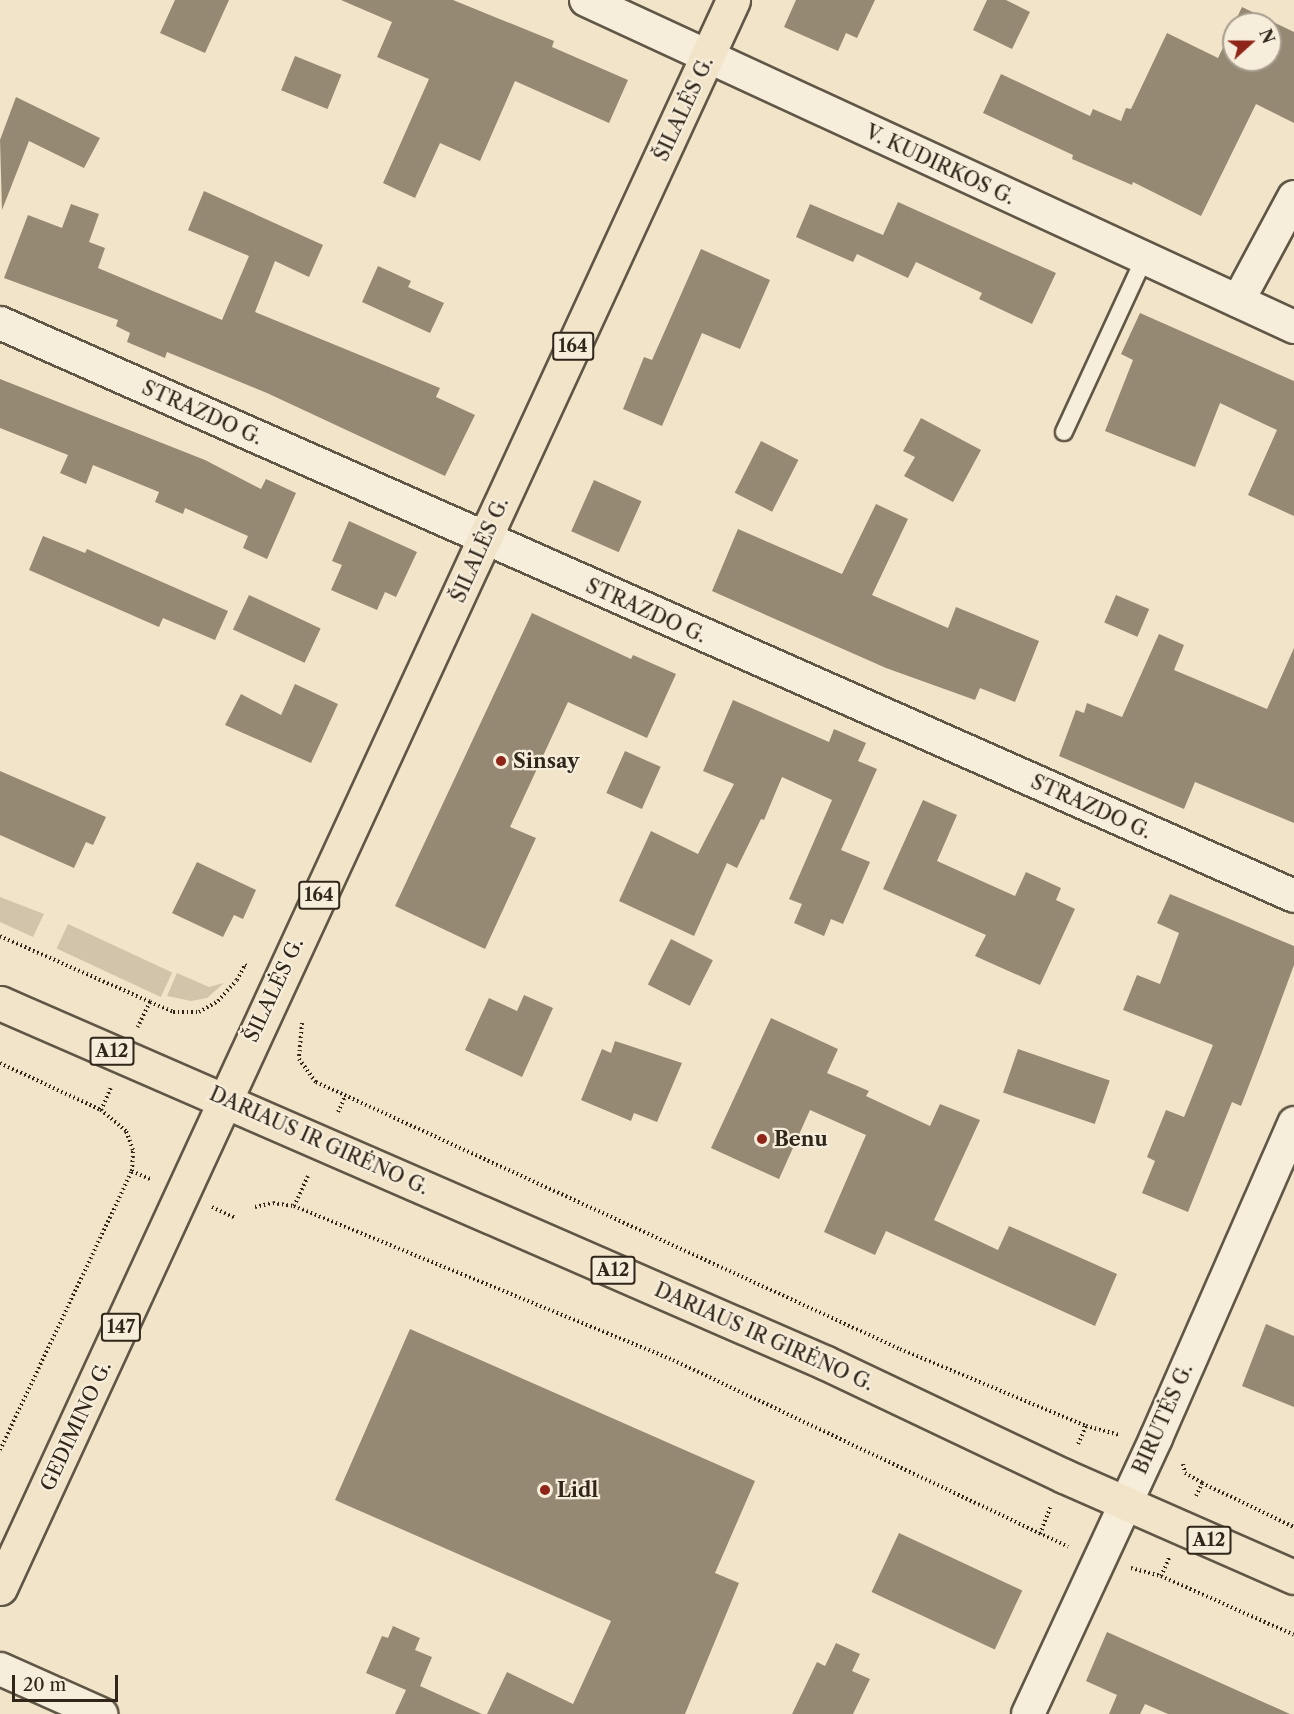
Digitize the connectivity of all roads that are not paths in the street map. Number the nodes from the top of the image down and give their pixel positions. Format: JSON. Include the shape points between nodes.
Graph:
{"nodes":[{"id":1,"x":586,"y":0,"type":"edge"},
{"id":2,"x":733,"y":0,"type":"edge"},
{"id":3,"x":708,"y":57,"type":"junction"},
{"id":4,"x":1294,"y":197,"type":"edge"},
{"id":5,"x":1144,"y":259,"type":"junction"},
{"id":6,"x":1238,"y":301,"type":"junction"},
{"id":7,"x":0,"y":323,"type":"edge"},
{"id":8,"x":1294,"y":327,"type":"edge"},
{"id":9,"x":1064,"y":432,"type":"dead end"},
{"id":10,"x":483,"y":539,"type":"junction"},
{"id":11,"x":1294,"y":896,"type":"edge"},
{"id":12,"x":0,"y":1003,"type":"edge"},
{"id":13,"x":224,"y":1099,"type":"junction"},
{"id":14,"x":1294,"y":1123,"type":"edge"},
{"id":15,"x":1125,"y":1503,"type":"junction"},
{"id":16,"x":1294,"y":1577,"type":"edge"},
{"id":17,"x":0,"y":1588,"type":"edge"},
{"id":18,"x":0,"y":1670,"type":"edge"},
{"id":19,"x":101,"y":1714,"type":"edge"},
{"id":20,"x":1028,"y":1714,"type":"edge"}],
"edges":[{"from":1,"to":3,"type":"street","name":"V. KUDIRKOS G."},
{"from":2,"to":3,"type":"main road","name":"ŠILALĖS G.","number":"164"},
{"from":3,"to":5,"type":"street","name":"V. KUDIRKOS G."},
{"from":3,"to":10,"type":"main road","name":"ŠILALĖS G.","number":"164"},
{"from":4,"to":6,"type":"street"},
{"from":5,"to":6,"type":"street","name":"V. KUDIRKOS G."},
{"from":5,"to":9,"type":"lane"},
{"from":6,"to":8,"type":"street","name":"V. KUDIRKOS G."},
{"from":7,"to":10,"type":"street","name":"STRAZDO G."},
{"from":10,"to":11,"type":"street","name":"STRAZDO G."},
{"from":10,"to":13,"type":"main road","name":"ŠILALĖS G.","number":"164","via":[[463,590]]},
{"from":12,"to":13,"type":"main road","name":"DARIAUS IR GIRĖNO G.","number":"A12"},
{"from":13,"to":15,"type":"main road","name":"DARIAUS IR GIRĖNO G.","number":"A12","via":[[826,1363]]},
{"from":13,"to":17,"type":"main road","name":"GEDIMINO G.","number":"147"},
{"from":14,"to":15,"type":"street","name":"BIRUTĖS G."},
{"from":15,"to":16,"type":"main road","name":"DARIAUS IR GIRĖNO G.","number":"A12"},
{"from":15,"to":20,"type":"street","name":"BIRUTĖS G."},
{"from":18,"to":19,"type":"street"}]}
